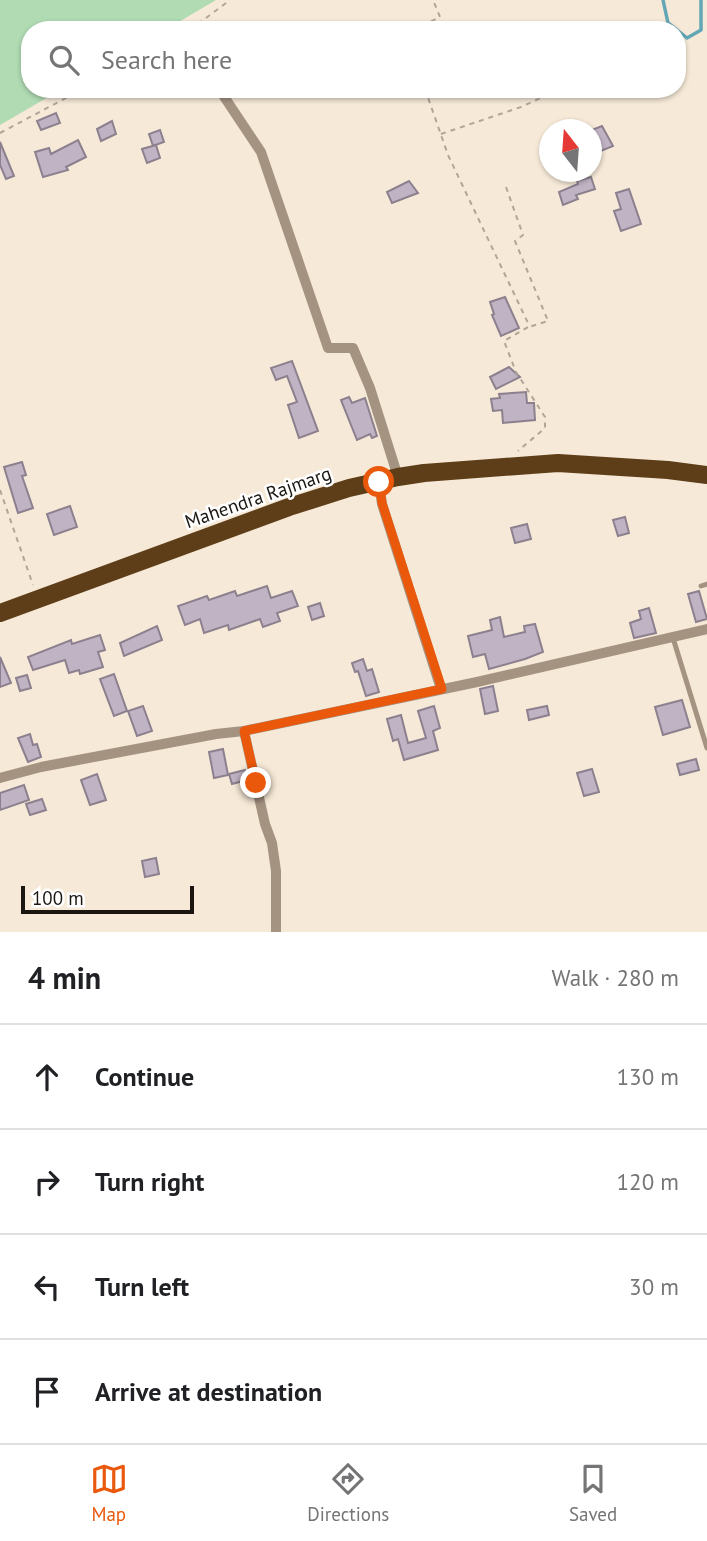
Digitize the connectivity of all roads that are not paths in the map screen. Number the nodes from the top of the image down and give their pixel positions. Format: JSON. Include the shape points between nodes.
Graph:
{"nodes":[{"id":1,"x":225,"y":98,"type":"edge"},
{"id":2,"x":707,"y":475,"type":"edge"},
{"id":3,"x":398,"y":477,"type":"junction"},
{"id":4,"x":379,"y":482,"type":"junction"},
{"id":5,"x":0,"y":614,"type":"edge"},
{"id":6,"x":707,"y":629,"type":"edge"},
{"id":7,"x":673,"y":637,"type":"junction"},
{"id":8,"x":442,"y":689,"type":"junction"},
{"id":9,"x":244,"y":731,"type":"junction"},
{"id":10,"x":707,"y":748,"type":"edge"},
{"id":11,"x":0,"y":778,"type":"edge"},
{"id":12,"x":276,"y":932,"type":"edge"}],
"edges":[{"from":1,"to":3,"type":"street","via":[[261,152],[328,348],[354,348]]},
{"from":2,"to":3,"type":"highway","name":"Mahendra Rajmarg","via":[[558,463]]},
{"from":3,"to":4,"type":"highway","name":"Mahendra Rajmarg"},
{"from":4,"to":5,"type":"highway","name":"Mahendra Rajmarg","via":[[289,507]]},
{"from":4,"to":8,"type":"street"},
{"from":6,"to":7,"type":"street"},
{"from":7,"to":8,"type":"street"},
{"from":7,"to":10,"type":"lane"},
{"from":8,"to":9,"type":"street"},
{"from":9,"to":11,"type":"street"},
{"from":9,"to":12,"type":"street","via":[[272,843]]}]}
